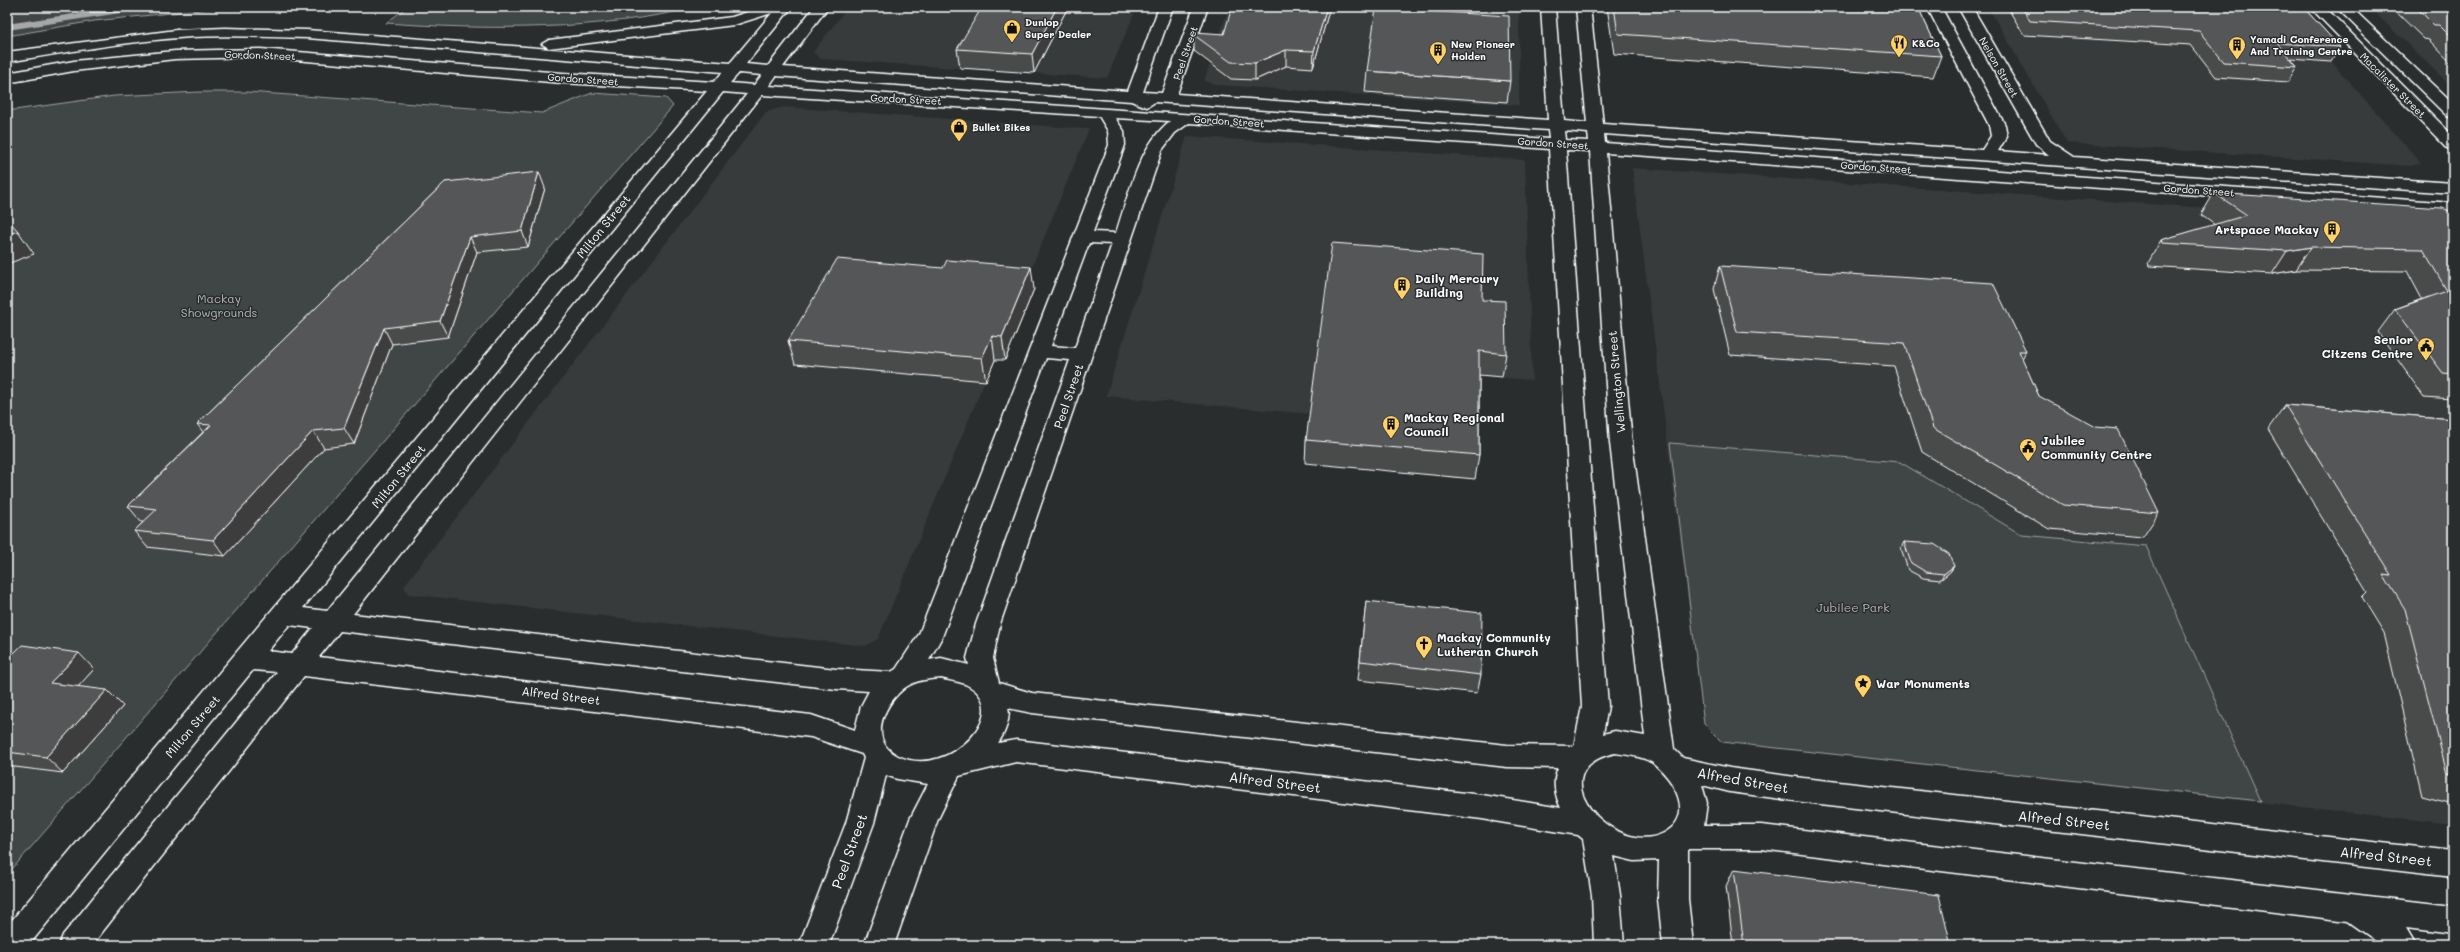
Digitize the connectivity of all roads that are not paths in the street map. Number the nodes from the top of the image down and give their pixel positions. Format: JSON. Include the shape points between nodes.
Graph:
{"nodes":[{"id":1,"x":777,"y":7,"type":"edge"},
{"id":2,"x":785,"y":7,"type":"edge"},
{"id":3,"x":821,"y":7,"type":"edge"},
{"id":4,"x":1166,"y":7,"type":"edge"},
{"id":5,"x":1201,"y":7,"type":"edge"},
{"id":6,"x":1548,"y":7,"type":"edge"},
{"id":7,"x":1583,"y":7,"type":"edge"},
{"id":8,"x":1934,"y":7,"type":"edge"},
{"id":9,"x":1965,"y":7,"type":"edge"},
{"id":10,"x":2317,"y":7,"type":"edge"},
{"id":11,"x":2343,"y":7,"type":"edge"},
{"id":12,"x":390,"y":40,"type":"junction"},
{"id":13,"x":7,"y":57,"type":"edge"},
{"id":14,"x":733,"y":68,"type":"junction"},
{"id":15,"x":773,"y":71,"type":"junction"},
{"id":16,"x":7,"y":78,"type":"edge"},
{"id":17,"x":716,"y":88,"type":"junction"},
{"id":18,"x":757,"y":91,"type":"junction"},
{"id":19,"x":1134,"y":96,"type":"junction"},
{"id":20,"x":1168,"y":98,"type":"junction"},
{"id":21,"x":1104,"y":112,"type":"junction"},
{"id":22,"x":2453,"y":113,"type":"edge"},
{"id":23,"x":1185,"y":118,"type":"junction"},
{"id":24,"x":1234,"y":122,"type":"junction"},
{"id":25,"x":1997,"y":125,"type":"junction"},
{"id":26,"x":2022,"y":131,"type":"junction"},
{"id":27,"x":1555,"y":135,"type":"junction"},
{"id":28,"x":1596,"y":137,"type":"junction"},
{"id":29,"x":2453,"y":146,"type":"edge"},
{"id":30,"x":1987,"y":155,"type":"junction"},
{"id":31,"x":2070,"y":161,"type":"junction"},
{"id":32,"x":2318,"y":178,"type":"junction"},
{"id":33,"x":2453,"y":188,"type":"edge"},
{"id":34,"x":2453,"y":195,"type":"edge"},
{"id":35,"x":2453,"y":208,"type":"edge"},
{"id":36,"x":1082,"y":237,"type":"junction"},
{"id":37,"x":1123,"y":239,"type":"junction"},
{"id":38,"x":1038,"y":351,"type":"junction"},
{"id":39,"x":1082,"y":355,"type":"junction"},
{"id":40,"x":284,"y":615,"type":"junction"},
{"id":41,"x":334,"y":621,"type":"junction"},
{"id":42,"x":248,"y":659,"type":"junction"},
{"id":43,"x":299,"y":665,"type":"junction"},
{"id":44,"x":900,"y":679,"type":"junction"},
{"id":45,"x":990,"y":690,"type":"junction"},
{"id":46,"x":875,"y":751,"type":"junction"},
{"id":47,"x":1582,"y":753,"type":"junction"},
{"id":48,"x":1669,"y":761,"type":"junction"},
{"id":49,"x":957,"y":764,"type":"junction"},
{"id":50,"x":1591,"y":830,"type":"junction"},
{"id":51,"x":1677,"y":839,"type":"junction"},
{"id":52,"x":2453,"y":864,"type":"edge"},
{"id":53,"x":2351,"y":907,"type":"junction"},
{"id":54,"x":2453,"y":920,"type":"edge"},
{"id":55,"x":10,"y":945,"type":"edge"},
{"id":56,"x":74,"y":945,"type":"edge"},
{"id":57,"x":814,"y":945,"type":"edge"},
{"id":58,"x":879,"y":945,"type":"edge"},
{"id":59,"x":1610,"y":945,"type":"edge"},
{"id":60,"x":1678,"y":945,"type":"edge"},
{"id":61,"x":2401,"y":945,"type":"edge"}],
"edges":[{"from":1,"to":12,"type":"street","via":[[734,21],[558,44]]},
{"from":2,"to":14,"type":"street","name":"Milton Street"},
{"from":3,"to":15,"type":"street"},
{"from":4,"to":19,"type":"street"},
{"from":5,"to":20,"type":"street","name":"Peel Street"},
{"from":6,"to":27,"type":"street"},
{"from":7,"to":28,"type":"street","name":"Wellington Street"},
{"from":8,"to":25,"type":"street"},
{"from":9,"to":26,"type":"street","name":"Nelson Street"},
{"from":10,"to":29,"type":"street","name":"Macalister Street"},
{"from":11,"to":22,"type":"street","name":"Macalister Street"},
{"from":12,"to":13,"type":"street","name":"Gordon Street","via":[[248,32],[178,34],[116,40]]},
{"from":12,"to":14,"type":"street","name":"Gordon Street"},
{"from":14,"to":15,"type":"street","name":"Gordon Street"},
{"from":14,"to":17,"type":"street","name":"Milton Street"},
{"from":15,"to":18,"type":"street"},
{"from":15,"to":19,"type":"street","name":"Gordon Street"},
{"from":16,"to":17,"type":"street","name":"Gordon Street","via":[[74,66],[175,55],[260,53]]},
{"from":17,"to":18,"type":"street","name":"Gordon Street"},
{"from":17,"to":40,"type":"street","name":"Milton Street"},
{"from":18,"to":21,"type":"street","name":"Gordon Street"},
{"from":18,"to":41,"type":"street"},
{"from":19,"to":20,"type":"street","name":"Gordon Street"},
{"from":19,"to":24,"type":"street","via":[[1162,108],[1218,113]]},
{"from":20,"to":27,"type":"street","name":"Gordon Street"},
{"from":21,"to":23,"type":"street","name":"Gordon Street"},
{"from":21,"to":36,"type":"street","via":[[1116,131],[1117,145]]},
{"from":23,"to":24,"type":"street","name":"Gordon Street"},
{"from":23,"to":37,"type":"street","name":"Peel Street","via":[[1166,133],[1154,149]]},
{"from":24,"to":27,"type":"street","name":"Gordon Street"},
{"from":25,"to":26,"type":"street","name":"Nelson Street"},
{"from":25,"to":30,"type":"street","via":[[1999,136]]},
{"from":26,"to":31,"type":"street","name":"Nelson Street"},
{"from":27,"to":28,"type":"street","name":"Gordon Street"},
{"from":27,"to":47,"type":"street","via":[[1595,706]]},
{"from":28,"to":30,"type":"street","name":"Gordon Street"},
{"from":28,"to":35,"type":"street","name":"Gordon Street"},
{"from":28,"to":48,"type":"street","name":"Wellington Street","via":[[1621,443]]},
{"from":30,"to":31,"type":"street","name":"Gordon Street"},
{"from":31,"to":32,"type":"street","name":"Gordon Street"},
{"from":32,"to":33,"type":"street","name":"Gordon Street"},
{"from":32,"to":34,"type":"street","via":[[2375,189]]},
{"from":36,"to":37,"type":"street"},
{"from":36,"to":38,"type":"street"},
{"from":37,"to":39,"type":"street","name":"Peel Street"},
{"from":38,"to":39,"type":"street"},
{"from":38,"to":44,"type":"street","via":[[930,637]]},
{"from":39,"to":45,"type":"street","name":"Peel Street","via":[[985,635],[980,658]]},
{"from":40,"to":41,"type":"street"},
{"from":40,"to":42,"type":"street","name":"Milton Street"},
{"from":41,"to":43,"type":"street"},
{"from":41,"to":44,"type":"street","via":[[836,679]]},
{"from":42,"to":43,"type":"street","name":"Alfred Street"},
{"from":42,"to":55,"type":"street","name":"Milton Street"},
{"from":43,"to":46,"type":"street","name":"Alfred Street","via":[[811,726]]},
{"from":43,"to":56,"type":"street"},
{"from":44,"to":45,"type":"street","via":[[935,668],[960,670],[975,676]]},
{"from":44,"to":46,"type":"street","via":[[878,699],[869,714],[867,731]]},
{"from":45,"to":47,"type":"street","via":[[1032,703],[1499,755]]},
{"from":45,"to":49,"type":"street","via":[[997,707],[996,722],[990,736],[980,750]]},
{"from":46,"to":49,"type":"street","via":[[892,766],[909,772],[929,772]]},
{"from":46,"to":57,"type":"street","name":"Peel Street","via":[[860,823]]},
{"from":47,"to":48,"type":"street","via":[[1600,744],[1631,743]]},
{"from":47,"to":50,"type":"street","via":[[1569,768],[1566,782],[1574,811]]},
{"from":48,"to":51,"type":"street","via":[[1687,782],[1693,796],[1694,811],[1690,825]]},
{"from":48,"to":52,"type":"street","name":"Alfred Street","via":[[1730,780],[1803,790]]},
{"from":49,"to":50,"type":"street","name":"Alfred Street","via":[[1016,751],[1498,809]]},
{"from":49,"to":58,"type":"street","via":[[924,819]]},
{"from":50,"to":51,"type":"street","via":[[1613,843],[1640,849],[1661,847]]},
{"from":50,"to":59,"type":"street","via":[[1606,896]]},
{"from":51,"to":53,"type":"street","via":[[1761,837]]},
{"from":51,"to":60,"type":"street","via":[[1673,899]]},
{"from":53,"to":54,"type":"street"},
{"from":53,"to":61,"type":"street","via":[[2394,936]]}]}
